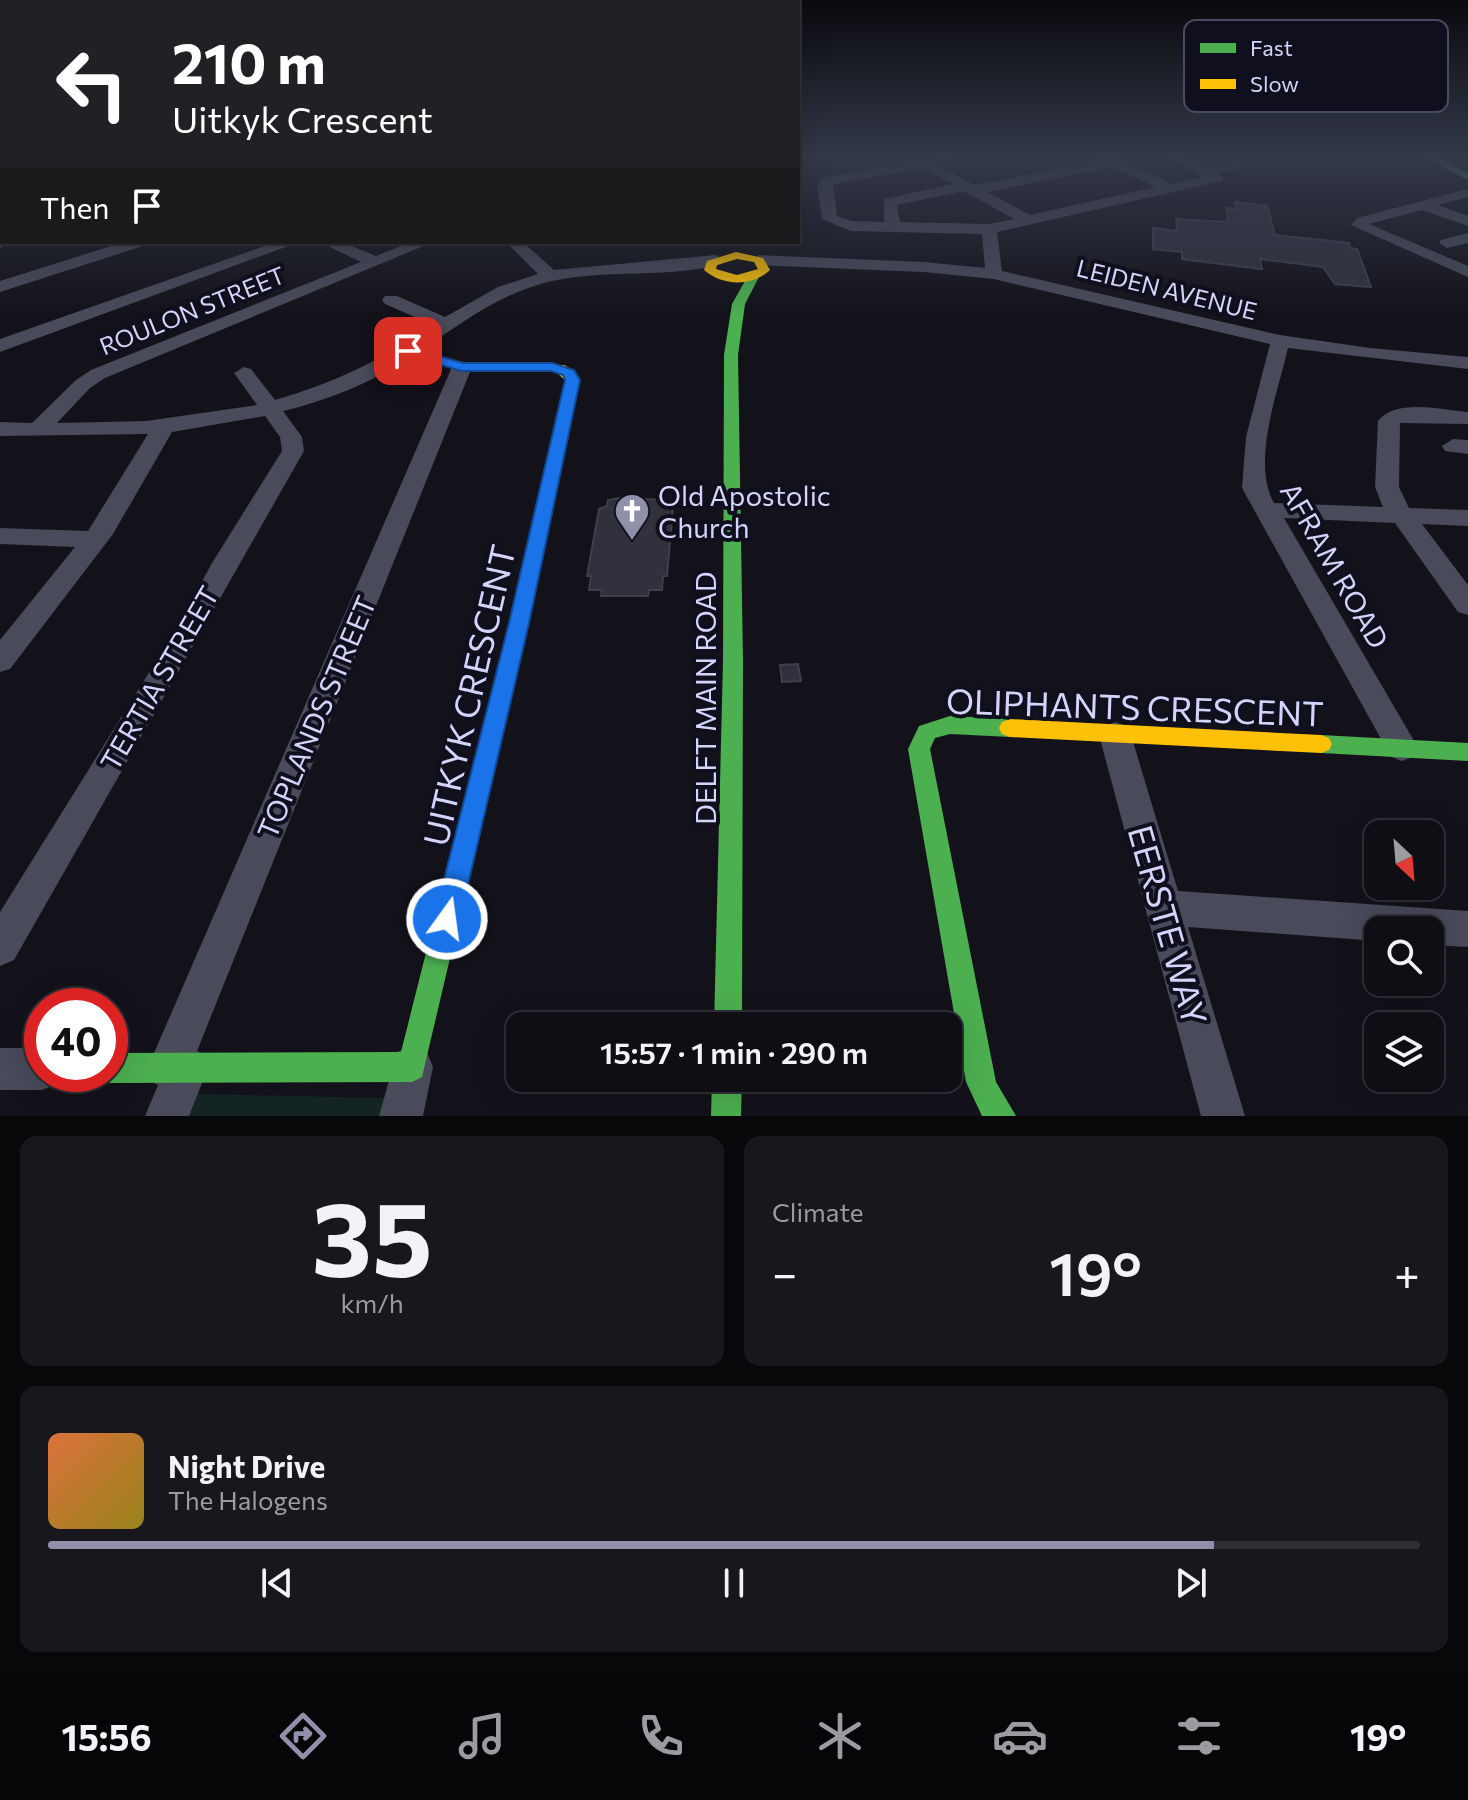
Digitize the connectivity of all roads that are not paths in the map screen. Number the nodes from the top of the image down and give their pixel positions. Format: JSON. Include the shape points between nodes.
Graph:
{"nodes":[{"id":1,"x":830,"y":210,"type":"edge"},
{"id":2,"x":890,"y":210,"type":"edge"},
{"id":3,"x":1010,"y":210,"type":"edge"},
{"id":4,"x":1074,"y":210,"type":"edge"},
{"id":5,"x":1403,"y":210,"type":"edge"},
{"id":6,"x":1437,"y":210,"type":"edge"},
{"id":7,"x":1028,"y":220,"type":"junction"},
{"id":8,"x":1468,"y":221,"type":"edge"},
{"id":9,"x":893,"y":227,"type":"junction"},
{"id":10,"x":989,"y":229,"type":"junction"},
{"id":11,"x":1468,"y":238,"type":"edge"},
{"id":12,"x":1447,"y":243,"type":"dead end"},
{"id":13,"x":134,"y":244,"type":"edge"},
{"id":14,"x":285,"y":244,"type":"edge"},
{"id":15,"x":333,"y":244,"type":"edge"},
{"id":16,"x":420,"y":244,"type":"edge"},
{"id":17,"x":516,"y":244,"type":"edge"},
{"id":18,"x":741,"y":244,"type":"edge"},
{"id":19,"x":376,"y":262,"type":"junction"},
{"id":20,"x":720,"y":262,"type":"edge"},
{"id":21,"x":757,"y":267,"type":"junction"},
{"id":22,"x":1468,"y":272,"type":"edge"},
{"id":23,"x":994,"y":274,"type":"junction"},
{"id":24,"x":551,"y":276,"type":"junction"},
{"id":25,"x":0,"y":287,"type":"edge"},
{"id":26,"x":391,"y":300,"type":"dead end"},
{"id":27,"x":735,"y":323,"type":"junction"},
{"id":28,"x":446,"y":324,"type":"junction"},
{"id":29,"x":1280,"y":341,"type":"junction"},
{"id":30,"x":0,"y":346,"type":"edge"},
{"id":31,"x":408,"y":351,"type":"junction"},
{"id":32,"x":1468,"y":363,"type":"edge"},
{"id":33,"x":462,"y":367,"type":"junction"},
{"id":34,"x":244,"y":373,"type":"dead end"},
{"id":35,"x":270,"y":408,"type":"junction"},
{"id":36,"x":1459,"y":417,"type":"edge"},
{"id":37,"x":163,"y":428,"type":"junction"},
{"id":38,"x":0,"y":429,"type":"edge"},
{"id":39,"x":38,"y":430,"type":"junction"},
{"id":40,"x":1463,"y":444,"type":"edge"},
{"id":41,"x":1266,"y":510,"type":"junction"},
{"id":42,"x":1402,"y":515,"type":"junction"},
{"id":43,"x":1468,"y":518,"type":"edge"},
{"id":44,"x":0,"y":536,"type":"edge"},
{"id":45,"x":95,"y":540,"type":"junction"},
{"id":46,"x":1468,"y":605,"type":"edge"},
{"id":47,"x":0,"y":661,"type":"edge"},
{"id":48,"x":1115,"y":735,"type":"junction"},
{"id":49,"x":1402,"y":748,"type":"junction"},
{"id":50,"x":1468,"y":752,"type":"edge"},
{"id":51,"x":1164,"y":908,"type":"junction"},
{"id":52,"x":1468,"y":929,"type":"edge"},
{"id":53,"x":0,"y":947,"type":"edge"},
{"id":54,"x":728,"y":1012,"type":"edge"},
{"id":55,"x":412,"y":1067,"type":"junction"},
{"id":56,"x":128,"y":1068,"type":"edge"},
{"id":57,"x":178,"y":1068,"type":"junction"},
{"id":58,"x":0,"y":1069,"type":"edge"},
{"id":59,"x":24,"y":1069,"type":"edge"},
{"id":60,"x":727,"y":1092,"type":"edge"},
{"id":61,"x":167,"y":1116,"type":"edge"},
{"id":62,"x":401,"y":1116,"type":"edge"},
{"id":63,"x":726,"y":1116,"type":"edge"},
{"id":64,"x":1001,"y":1116,"type":"edge"},
{"id":65,"x":1223,"y":1116,"type":"edge"}],
"edges":[{"from":1,"to":9,"type":"street","via":[[832,221]]},
{"from":2,"to":9,"type":"street"},
{"from":3,"to":7,"type":"street"},
{"from":4,"to":7,"type":"street"},
{"from":5,"to":22,"type":"street","via":[[1359,225]]},
{"from":6,"to":8,"type":"street"},
{"from":7,"to":10,"type":"street"},
{"from":9,"to":10,"type":"street"},
{"from":10,"to":23,"type":"street"},
{"from":11,"to":12,"type":"street"},
{"from":13,"to":25,"type":"street"},
{"from":14,"to":30,"type":"street"},
{"from":15,"to":19,"type":"street"},
{"from":16,"to":19,"type":"street","name":"ROULON STREET"},
{"from":17,"to":24,"type":"street"},
{"from":18,"to":21,"type":"street"},
{"from":19,"to":39,"type":"street","name":"ROULON STREET","via":[[98,374]]},
{"from":20,"to":21,"type":"street"},
{"from":20,"to":24,"type":"street"},
{"from":20,"to":27,"type":"street","name":"DELFT MAIN ROAD"},
{"from":21,"to":23,"type":"street","name":"LEIDEN AVENUE","via":[[856,265]]},
{"from":21,"to":27,"type":"street","name":"DELFT MAIN ROAD","via":[[741,291]]},
{"from":23,"to":29,"type":"street","name":"LEIDEN AVENUE"},
{"from":24,"to":28,"type":"street","via":[[502,291]]},
{"from":26,"to":28,"type":"street"},
{"from":27,"to":54,"type":"street","name":"DELFT MAIN ROAD"},
{"from":28,"to":31,"type":"street"},
{"from":29,"to":32,"type":"street","name":"LEIDEN AVENUE"},
{"from":29,"to":41,"type":"street","name":"AFRAM ROAD","via":[[1252,478]]},
{"from":31,"to":33,"type":"street","name":"UITKYK CRESCENT"},
{"from":31,"to":35,"type":"street","via":[[347,382]]},
{"from":33,"to":55,"type":"street","name":"UITKYK CRESCENT","via":[[552,367],[569,373],[572,380]]},
{"from":33,"to":57,"type":"street","name":"TOPLANDS STREET"},
{"from":34,"to":35,"type":"street"},
{"from":35,"to":37,"type":"street"},
{"from":35,"to":53,"type":"street","name":"TERTIA STREET","via":[[291,437],[293,451]]},
{"from":36,"to":40,"type":"street"},
{"from":36,"to":42,"type":"street","via":[[1411,413],[1389,421],[1387,487]]},
{"from":37,"to":39,"type":"street"},
{"from":37,"to":45,"type":"street"},
{"from":38,"to":39,"type":"street"},
{"from":41,"to":42,"type":"street"},
{"from":41,"to":49,"type":"street","name":"AFRAM ROAD"},
{"from":42,"to":43,"type":"street"},
{"from":42,"to":46,"type":"street"},
{"from":44,"to":45,"type":"street"},
{"from":45,"to":47,"type":"street"},
{"from":48,"to":49,"type":"street","name":"OLIPHANTS CRESCENT"},
{"from":48,"to":51,"type":"street","name":"EERSTE WAY"},
{"from":48,"to":64,"type":"street","name":"OLIPHANTS CRESCENT","via":[[950,725],[934,728],[921,740],[981,1082]]},
{"from":49,"to":50,"type":"street"},
{"from":51,"to":52,"type":"street"},
{"from":51,"to":65,"type":"street","name":"EERSTE WAY"},
{"from":55,"to":57,"type":"street"},
{"from":55,"to":62,"type":"street"},
{"from":56,"to":57,"type":"street"},
{"from":57,"to":61,"type":"street","name":"TOPLANDS STREET"},
{"from":58,"to":59,"type":"street"},
{"from":60,"to":63,"type":"street"}]}
